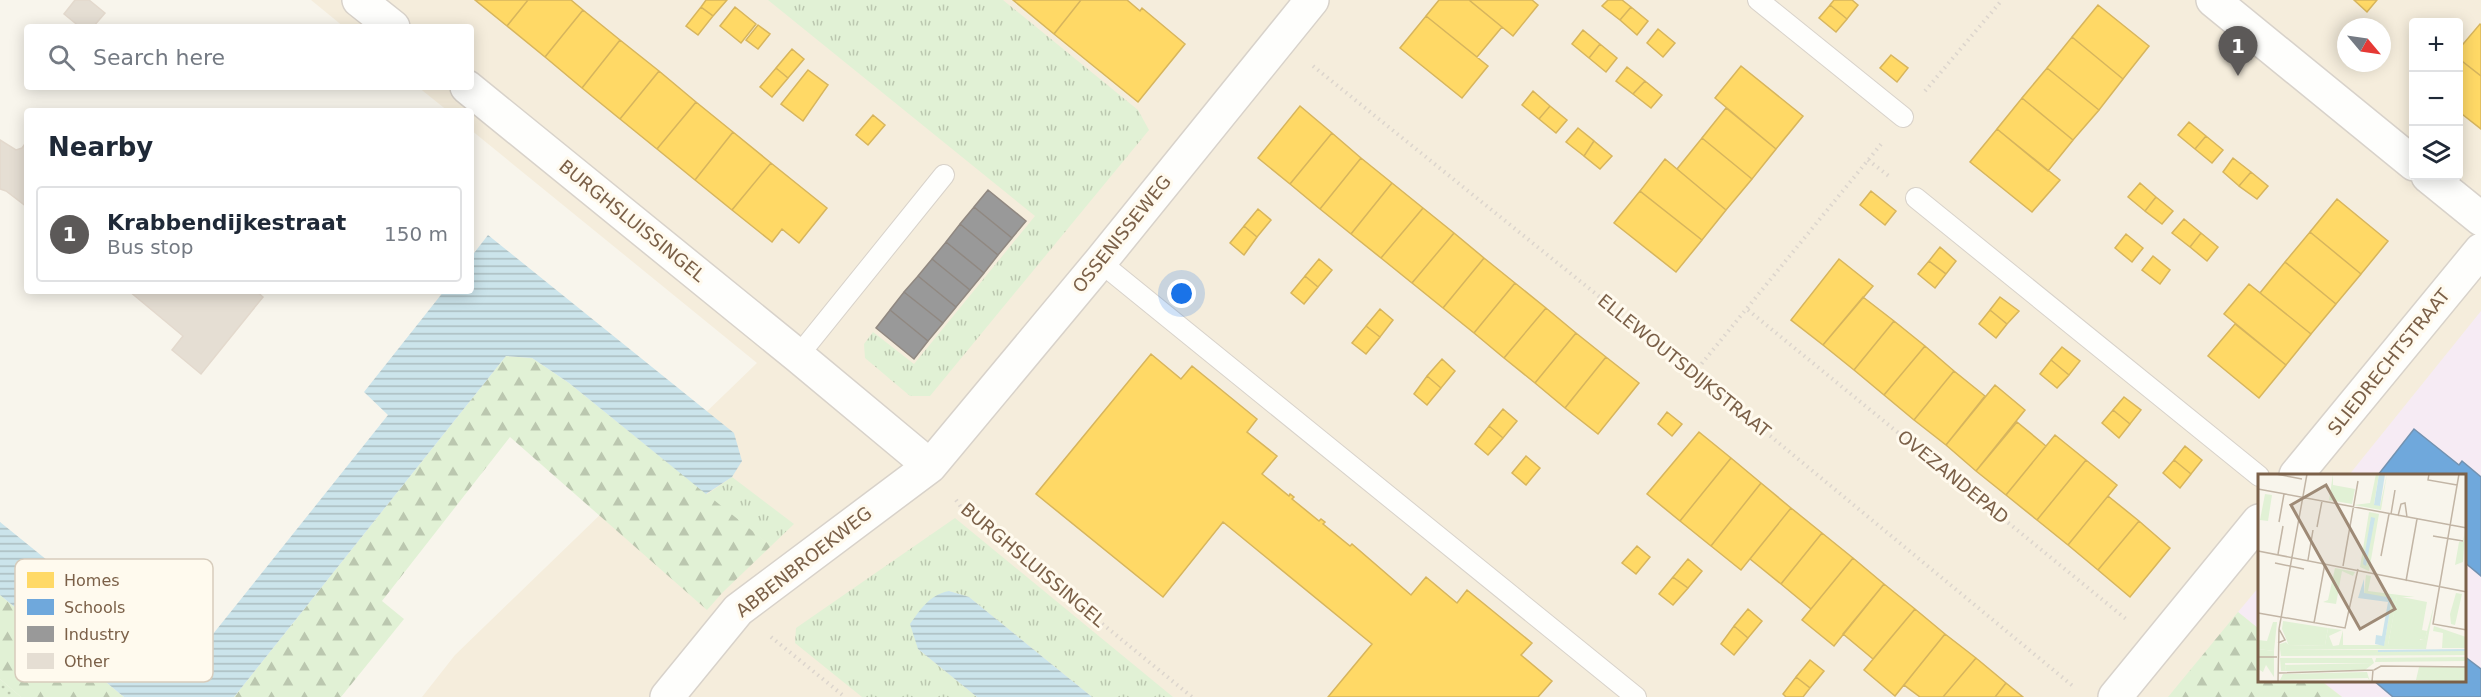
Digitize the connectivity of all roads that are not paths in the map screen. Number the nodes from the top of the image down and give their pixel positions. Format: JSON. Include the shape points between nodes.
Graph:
{"nodes":[{"id":1,"x":359,"y":0,"type":"edge"},
{"id":2,"x":1758,"y":0,"type":"edge"},
{"id":3,"x":2213,"y":0,"type":"edge"},
{"id":4,"x":1302,"y":4,"type":"edge"},
{"id":5,"x":389,"y":24,"type":"edge"},
{"id":6,"x":471,"y":90,"type":"edge"},
{"id":7,"x":1903,"y":117,"type":"road end"},
{"id":8,"x":2409,"y":160,"type":"edge"},
{"id":9,"x":944,"y":175,"type":"dead end"},
{"id":10,"x":2433,"y":180,"type":"edge"},
{"id":11,"x":1916,"y":198,"type":"dead end"},
{"id":12,"x":2481,"y":219,"type":"edge"},
{"id":13,"x":2481,"y":250,"type":"edge"},
{"id":14,"x":1100,"y":262,"type":"junction"},
{"id":15,"x":798,"y":356,"type":"junction"},
{"id":16,"x":930,"y":466,"type":"junction"},
{"id":17,"x":2297,"y":474,"type":"edge"},
{"id":18,"x":2258,"y":475,"type":"edge"},
{"id":19,"x":2258,"y":522,"type":"edge"},
{"id":20,"x":667,"y":697,"type":"edge"},
{"id":21,"x":1636,"y":697,"type":"edge"},
{"id":22,"x":2115,"y":697,"type":"edge"}],
"edges":[{"from":1,"to":5,"type":"street"},
{"from":2,"to":7,"type":"lane"},
{"from":3,"to":8,"type":"street"},
{"from":4,"to":14,"type":"street","name":"OSSENISSEWEG","via":[[1280,39]]},
{"from":6,"to":15,"type":"street","name":"BURGHSLUISSINGEL"},
{"from":9,"to":15,"type":"lane"},
{"from":10,"to":12,"type":"street"},
{"from":11,"to":18,"type":"lane"},
{"from":13,"to":17,"type":"street","name":"SLIEDRECHTSTRAAT"},
{"from":14,"to":16,"type":"street","name":"OSSENISSEWEG"},
{"from":14,"to":21,"type":"lane"},
{"from":15,"to":16,"type":"street","name":"BURGHSLUISSINGEL"},
{"from":16,"to":20,"type":"street","name":"ABBENBROEKWEG","via":[[738,610]]},
{"from":19,"to":22,"type":"street"}]}
